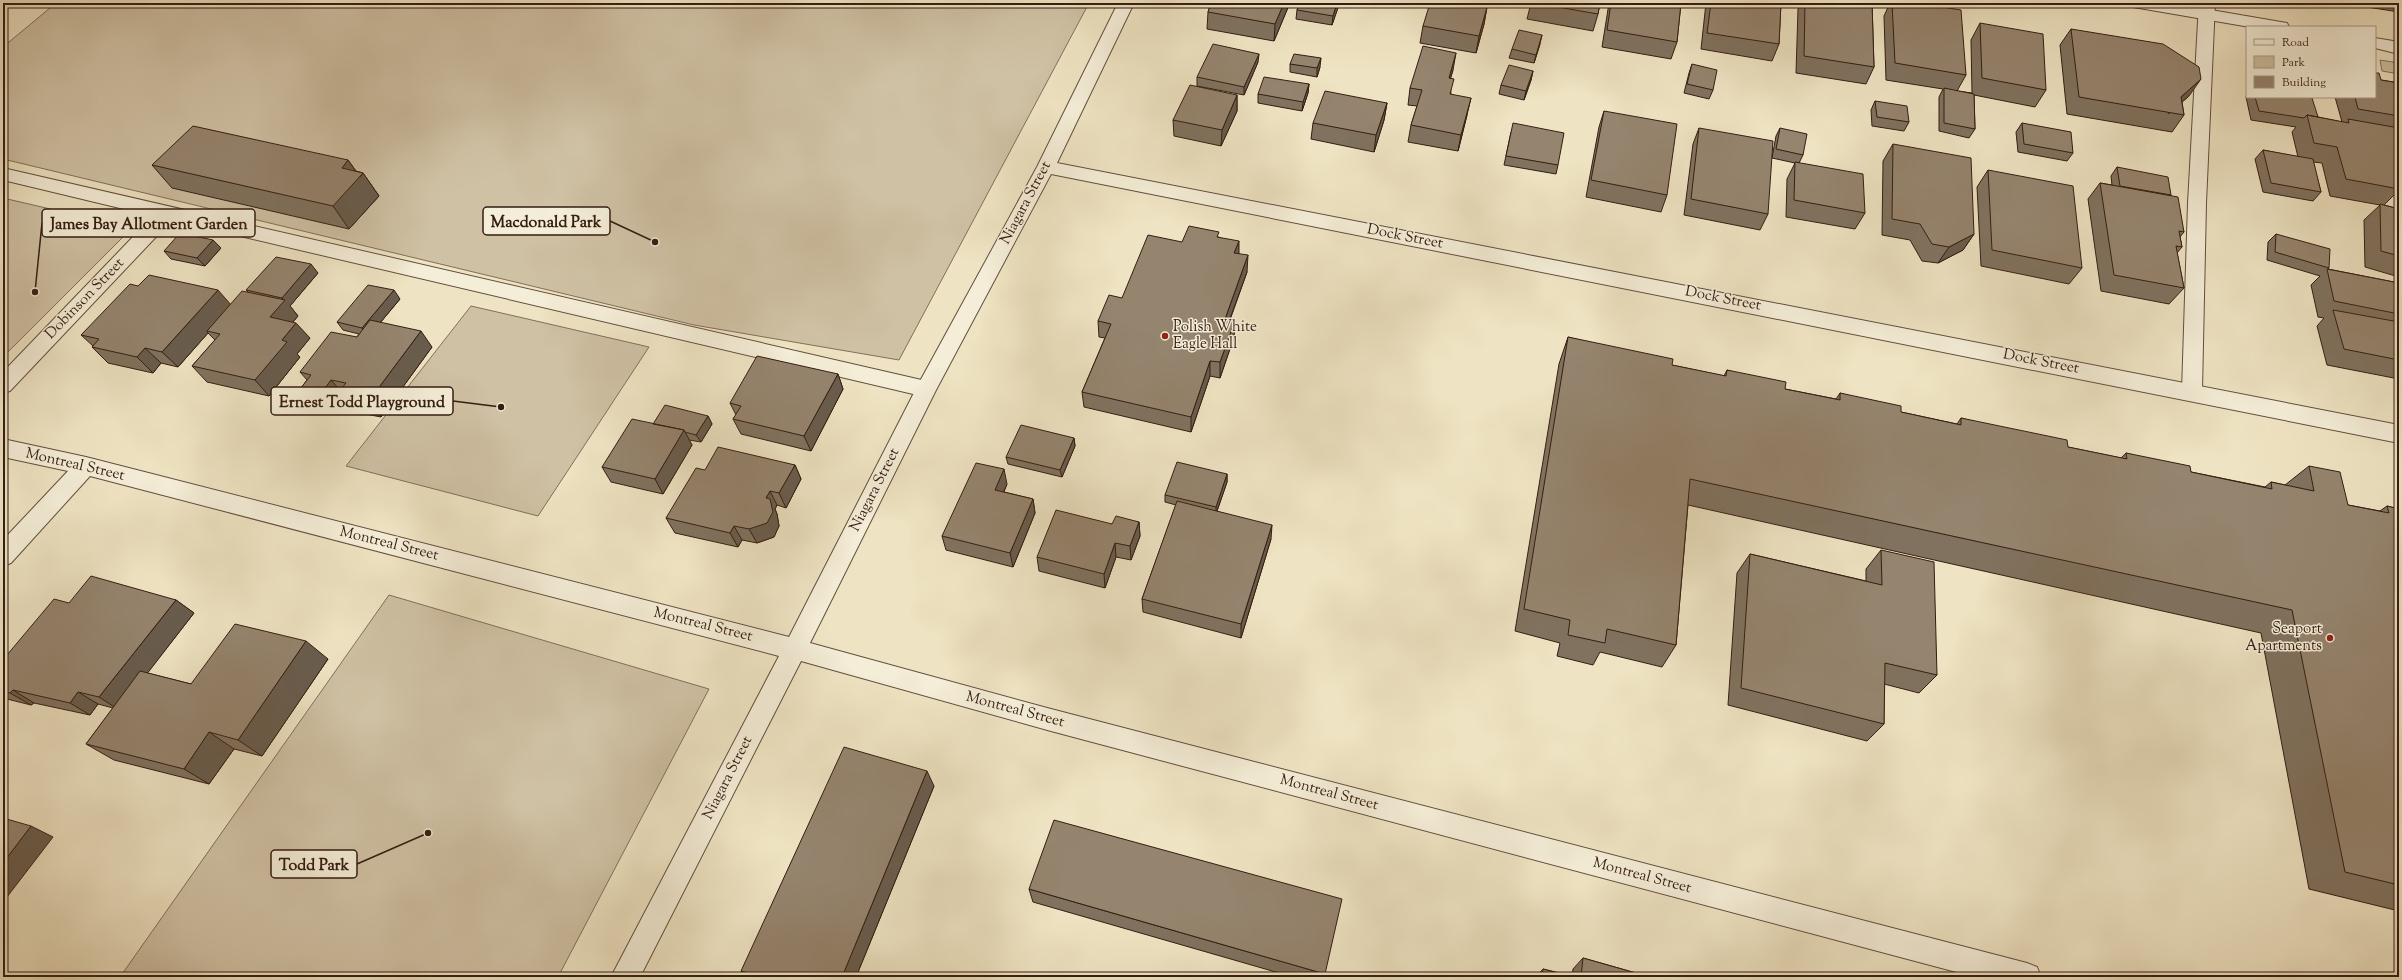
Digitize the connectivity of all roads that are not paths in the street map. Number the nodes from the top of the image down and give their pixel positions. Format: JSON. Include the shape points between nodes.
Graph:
{"nodes":[{"id":1,"x":1126,"y":3,"type":"edge"},
{"id":2,"x":2139,"y":3,"type":"edge"},
{"id":3,"x":2206,"y":8,"type":"edge"},
{"id":4,"x":2277,"y":26,"type":"edge"},
{"id":5,"x":2376,"y":43,"type":"edge"},
{"id":6,"x":2399,"y":48,"type":"edge"},
{"id":7,"x":1046,"y":167,"type":"junction"},
{"id":8,"x":3,"y":174,"type":"edge"},
{"id":9,"x":167,"y":213,"type":"junction"},
{"id":10,"x":3,"y":385,"type":"edge"},
{"id":11,"x":926,"y":389,"type":"junction"},
{"id":12,"x":2192,"y":391,"type":"junction"},
{"id":13,"x":2399,"y":434,"type":"edge"},
{"id":14,"x":3,"y":448,"type":"edge"},
{"id":15,"x":86,"y":466,"type":"junction"},
{"id":16,"x":3,"y":556,"type":"edge"},
{"id":17,"x":794,"y":649,"type":"junction"},
{"id":18,"x":625,"y":977,"type":"edge"},
{"id":19,"x":2027,"y":977,"type":"edge"}],
"edges":[{"from":1,"to":7,"type":"street","name":"Niagara Street"},
{"from":2,"to":3,"type":"street"},
{"from":3,"to":4,"type":"street"},
{"from":3,"to":12,"type":"street","via":[[2196,203]]},
{"from":5,"to":6,"type":"street"},
{"from":7,"to":11,"type":"street","name":"Niagara Street"},
{"from":7,"to":12,"type":"street","name":"Dock Street"},
{"from":8,"to":9,"type":"street"},
{"from":9,"to":10,"type":"street","name":"Dobinson Street"},
{"from":9,"to":11,"type":"street"},
{"from":11,"to":17,"type":"street","name":"Niagara Street"},
{"from":12,"to":13,"type":"street","name":"Dock Street"},
{"from":14,"to":15,"type":"street","name":"Montreal Street"},
{"from":15,"to":16,"type":"street"},
{"from":15,"to":17,"type":"street","name":"Montreal Street"},
{"from":17,"to":18,"type":"street","name":"Niagara Street"},
{"from":17,"to":19,"type":"street","name":"Montreal Street","via":[[1051,720]]}]}
